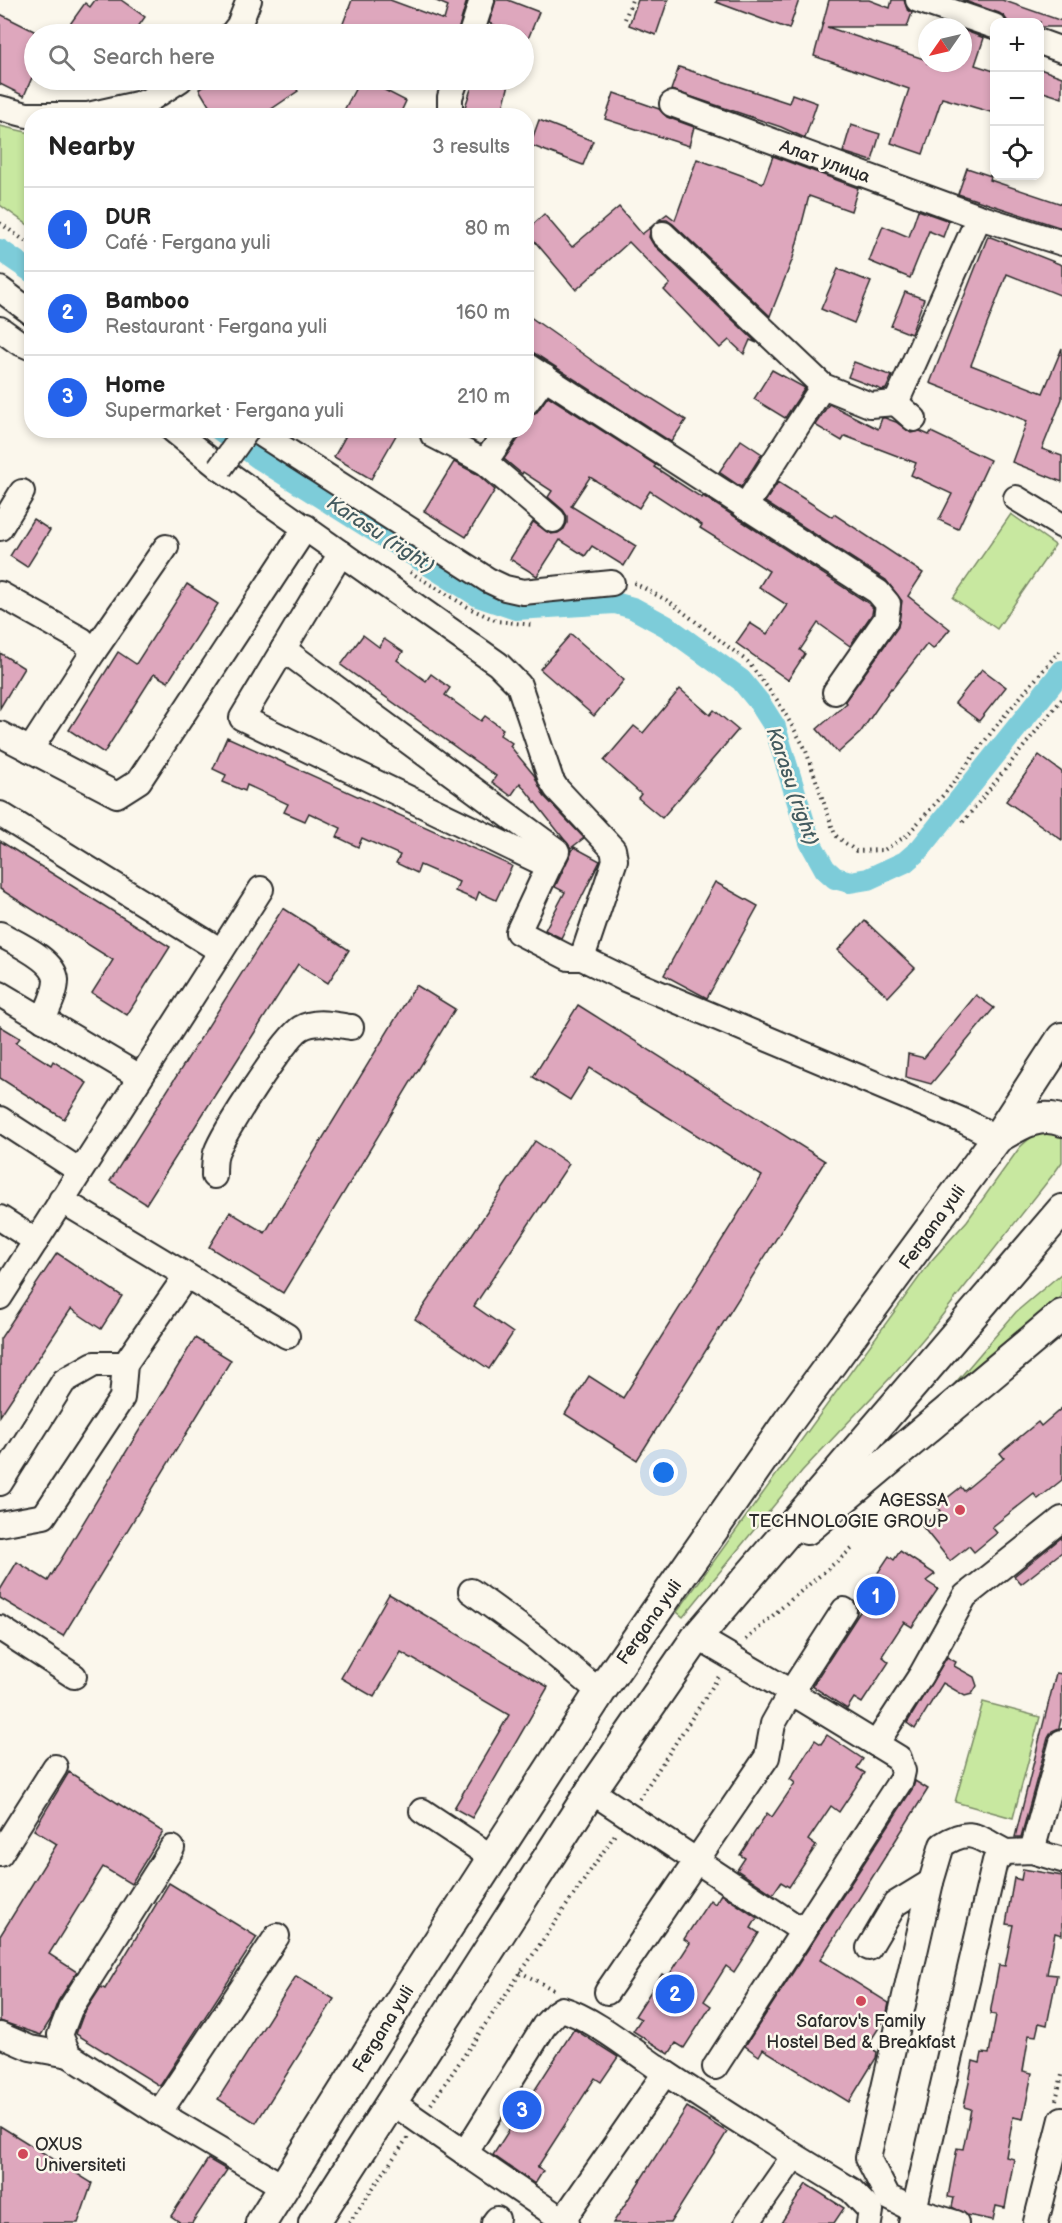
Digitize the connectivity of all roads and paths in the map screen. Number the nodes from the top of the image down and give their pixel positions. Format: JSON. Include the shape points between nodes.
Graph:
{"nodes":[{"id":1,"x":249,"y":0,"type":"edge"},
{"id":2,"x":482,"y":0,"type":"edge"},
{"id":3,"x":632,"y":0,"type":"edge"},
{"id":4,"x":918,"y":0,"type":"edge"},
{"id":5,"x":625,"y":19,"type":"dead end"},
{"id":6,"x":239,"y":24,"type":"edge"},
{"id":7,"x":474,"y":24,"type":"edge"},
{"id":8,"x":990,"y":25,"type":"edge"},
{"id":9,"x":1044,"y":43,"type":"edge"},
{"id":10,"x":1062,"y":50,"type":"edge"},
{"id":11,"x":165,"y":90,"type":"edge"},
{"id":12,"x":452,"y":90,"type":"edge"},
{"id":13,"x":672,"y":104,"type":"dead end"},
{"id":14,"x":0,"y":108,"type":"edge"},
{"id":15,"x":117,"y":108,"type":"edge"},
{"id":16,"x":450,"y":108,"type":"edge"},
{"id":17,"x":24,"y":114,"type":"edge"},
{"id":18,"x":979,"y":218,"type":"junction"},
{"id":19,"x":0,"y":223,"type":"edge"},
{"id":20,"x":663,"y":234,"type":"dead end"},
{"id":21,"x":24,"y":240,"type":"edge"},
{"id":22,"x":1062,"y":243,"type":"edge"},
{"id":23,"x":0,"y":289,"type":"edge"},
{"id":24,"x":24,"y":307,"type":"edge"},
{"id":25,"x":0,"y":329,"type":"edge"},
{"id":26,"x":24,"y":345,"type":"edge"},
{"id":27,"x":536,"y":371,"type":"edge"},
{"id":28,"x":824,"y":386,"type":"junction"},
{"id":29,"x":183,"y":438,"type":"edge"},
{"id":30,"x":241,"y":438,"type":"edge"},
{"id":31,"x":267,"y":438,"type":"edge"},
{"id":32,"x":439,"y":438,"type":"edge"},
{"id":33,"x":502,"y":438,"type":"edge"},
{"id":34,"x":485,"y":462,"type":"junction"},
{"id":35,"x":220,"y":468,"type":"junction"},
{"id":36,"x":22,"y":492,"type":"dead end"},
{"id":37,"x":1016,"y":498,"type":"dead end"},
{"id":38,"x":745,"y":507,"type":"junction"},
{"id":39,"x":553,"y":520,"type":"dead end"},
{"id":40,"x":1062,"y":526,"type":"edge"},
{"id":41,"x":306,"y":527,"type":"junction"},
{"id":42,"x":0,"y":528,"type":"edge"},
{"id":43,"x":166,"y":547,"type":"dead end"},
{"id":44,"x":341,"y":553,"type":"junction"},
{"id":45,"x":612,"y":583,"type":"joint"},
{"id":46,"x":0,"y":594,"type":"edge"},
{"id":47,"x":1062,"y":648,"type":"edge"},
{"id":48,"x":284,"y":649,"type":"junction"},
{"id":49,"x":94,"y":651,"type":"junction"},
{"id":50,"x":835,"y":693,"type":"dead end"},
{"id":51,"x":1062,"y":699,"type":"edge"},
{"id":52,"x":0,"y":734,"type":"edge"},
{"id":53,"x":30,"y":750,"type":"junction"},
{"id":54,"x":0,"y":814,"type":"edge"},
{"id":55,"x":963,"y":822,"type":"dead end"},
{"id":56,"x":549,"y":866,"type":"junction"},
{"id":57,"x":261,"y":889,"type":"dead end"},
{"id":58,"x":0,"y":934,"type":"edge"},
{"id":59,"x":221,"y":951,"type":"junction"},
{"id":60,"x":582,"y":958,"type":"junction"},
{"id":61,"x":0,"y":994,"type":"edge"},
{"id":62,"x":43,"y":1020,"type":"junction"},
{"id":63,"x":351,"y":1027,"type":"dead end"},
{"id":64,"x":1062,"y":1038,"type":"edge"},
{"id":65,"x":140,"y":1077,"type":"junction"},
{"id":66,"x":0,"y":1119,"type":"edge"},
{"id":67,"x":1062,"y":1121,"type":"edge"},
{"id":68,"x":996,"y":1138,"type":"junction"},
{"id":69,"x":80,"y":1171,"type":"junction"},
{"id":70,"x":214,"y":1176,"type":"dead end"},
{"id":71,"x":61,"y":1200,"type":"junction"},
{"id":72,"x":1062,"y":1210,"type":"edge"},
{"id":73,"x":0,"y":1218,"type":"edge"},
{"id":74,"x":36,"y":1241,"type":"junction"},
{"id":75,"x":186,"y":1276,"type":"junction"},
{"id":76,"x":0,"y":1297,"type":"edge"},
{"id":77,"x":1058,"y":1321,"type":"edge"},
{"id":78,"x":287,"y":1336,"type":"dead end"},
{"id":79,"x":125,"y":1364,"type":"junction"},
{"id":80,"x":0,"y":1483,"type":"edge"},
{"id":81,"x":1062,"y":1519,"type":"edge"},
{"id":82,"x":0,"y":1524,"type":"edge"},
{"id":83,"x":854,"y":1547,"type":"dead end"},
{"id":84,"x":740,"y":1585,"type":"junction"},
{"id":85,"x":471,"y":1591,"type":"dead end"},
{"id":86,"x":844,"y":1610,"type":"dead end"},
{"id":87,"x":0,"y":1628,"type":"edge"},
{"id":88,"x":697,"y":1637,"type":"junction"},
{"id":89,"x":732,"y":1658,"type":"junction"},
{"id":90,"x":74,"y":1676,"type":"dead end"},
{"id":91,"x":600,"y":1692,"type":"junction"},
{"id":92,"x":791,"y":1692,"type":"junction"},
{"id":93,"x":1062,"y":1742,"type":"edge"},
{"id":94,"x":876,"y":1744,"type":"junction"},
{"id":95,"x":55,"y":1767,"type":"dead end"},
{"id":96,"x":591,"y":1791,"type":"junction"},
{"id":97,"x":422,"y":1810,"type":"dead end"},
{"id":98,"x":628,"y":1816,"type":"junction"},
{"id":99,"x":172,"y":1848,"type":"dead end"},
{"id":100,"x":1032,"y":1851,"type":"junction"},
{"id":101,"x":1006,"y":1852,"type":"junction"},
{"id":102,"x":0,"y":1854,"type":"edge"},
{"id":103,"x":493,"y":1858,"type":"junction"},
{"id":104,"x":696,"y":1860,"type":"junction"},
{"id":105,"x":1062,"y":1860,"type":"edge"},
{"id":106,"x":932,"y":1882,"type":"junction"},
{"id":107,"x":803,"y":1931,"type":"junction"},
{"id":108,"x":277,"y":1936,"type":"dead end"},
{"id":109,"x":868,"y":1948,"type":"dead end"},
{"id":110,"x":606,"y":1992,"type":"dead end"},
{"id":111,"x":0,"y":2035,"type":"edge"},
{"id":112,"x":69,"y":2055,"type":"junction"},
{"id":113,"x":715,"y":2067,"type":"dead end"},
{"id":114,"x":665,"y":2073,"type":"junction"},
{"id":115,"x":393,"y":2103,"type":"junction"},
{"id":116,"x":159,"y":2113,"type":"junction"},
{"id":117,"x":1062,"y":2119,"type":"edge"},
{"id":118,"x":419,"y":2121,"type":"junction"},
{"id":119,"x":465,"y":2153,"type":"junction"},
{"id":120,"x":794,"y":2156,"type":"junction"},
{"id":121,"x":284,"y":2187,"type":"junction"},
{"id":122,"x":913,"y":2217,"type":"edge"},
{"id":123,"x":565,"y":2222,"type":"edge"},
{"id":124,"x":1036,"y":2222,"type":"edge"},
{"id":125,"x":261,"y":2223,"type":"edge"},
{"id":126,"x":314,"y":2223,"type":"edge"},
{"id":127,"x":349,"y":2223,"type":"edge"},
{"id":128,"x":747,"y":2223,"type":"edge"},
{"id":129,"x":869,"y":2223,"type":"edge"},
{"id":130,"x":956,"y":2223,"type":"edge"}],
"edges":[{"from":1,"to":6,"type":"street"},
{"from":2,"to":7,"type":"street"},
{"from":3,"to":5,"type":"path"},
{"from":4,"to":8,"type":"street"},
{"from":9,"to":10,"type":"street"},
{"from":11,"to":15,"type":"street","via":[[146,102]]},
{"from":12,"to":16,"type":"street"},
{"from":13,"to":18,"type":"street","name":"Алат улица"},
{"from":14,"to":17,"type":"street"},
{"from":18,"to":22,"type":"street","name":"Алат улица"},
{"from":18,"to":28,"type":"street","via":[[905,411],[870,405]]},
{"from":19,"to":21,"type":"path"},
{"from":20,"to":28,"type":"street"},
{"from":23,"to":24,"type":"street"},
{"from":25,"to":26,"type":"street"},
{"from":27,"to":38,"type":"street"},
{"from":28,"to":38,"type":"street"},
{"from":29,"to":35,"type":"street"},
{"from":30,"to":35,"type":"street","bridge":true},
{"from":31,"to":45,"type":"street","via":[[505,588],[523,592]]},
{"from":32,"to":34,"type":"street"},
{"from":33,"to":34,"type":"street"},
{"from":34,"to":39,"type":"street"},
{"from":35,"to":41,"type":"street"},
{"from":36,"to":42,"type":"street"},
{"from":37,"to":40,"type":"street"},
{"from":38,"to":50,"type":"street","via":[[878,592],[888,603],[886,619]]},
{"from":41,"to":44,"type":"street"},
{"from":41,"to":53,"type":"street","via":[[139,781],[117,795]]},
{"from":43,"to":49,"type":"street"},
{"from":44,"to":48,"type":"street"},
{"from":44,"to":60,"type":"street","via":[[498,664],[519,685],[551,780],[613,849],[615,860]]},
{"from":45,"to":47,"type":"path","via":[[634,583],[670,602],[748,662],[777,700],[804,748],[835,835],[856,851],[884,850],[906,836]]},
{"from":46,"to":49,"type":"street","via":[[82,640]]},
{"from":48,"to":56,"type":"street","via":[[557,851]]},
{"from":48,"to":56,"type":"street","via":[[242,718]]},
{"from":49,"to":53,"type":"street"},
{"from":51,"to":55,"type":"path"},
{"from":52,"to":53,"type":"street"},
{"from":54,"to":59,"type":"street"},
{"from":56,"to":60,"type":"street","via":[[518,932],[569,958]]},
{"from":57,"to":59,"type":"street"},
{"from":58,"to":62,"type":"street","via":[[50,964],[55,973],[54,995]]},
{"from":59,"to":65,"type":"street"},
{"from":60,"to":68,"type":"street"},
{"from":61,"to":62,"type":"street"},
{"from":62,"to":65,"type":"street"},
{"from":63,"to":70,"type":"street","via":[[318,1023],[300,1028],[273,1059],[226,1134],[216,1154]]},
{"from":64,"to":68,"type":"main road","name":"Fergana yuli"},
{"from":65,"to":69,"type":"street"},
{"from":66,"to":69,"type":"street"},
{"from":67,"to":68,"type":"main road","via":[[1035,1119]]},
{"from":68,"to":91,"type":"main road","name":"Fergana yuli","via":[[788,1422]]},
{"from":69,"to":71,"type":"street"},
{"from":71,"to":74,"type":"street"},
{"from":71,"to":75,"type":"street"},
{"from":72,"to":84,"type":"main road"},
{"from":73,"to":74,"type":"street"},
{"from":74,"to":76,"type":"street"},
{"from":75,"to":78,"type":"street"},
{"from":75,"to":79,"type":"street"},
{"from":77,"to":84,"type":"main road"},
{"from":79,"to":80,"type":"street","via":[[94,1364],[64,1381]]},
{"from":79,"to":82,"type":"street","via":[[122,1398],[44,1516]]},
{"from":81,"to":94,"type":"street","via":[[965,1596],[921,1675]]},
{"from":83,"to":89,"type":"path","via":[[772,1616]]},
{"from":84,"to":88,"type":"main road"},
{"from":85,"to":91,"type":"street"},
{"from":86,"to":92,"type":"street"},
{"from":87,"to":90,"type":"street"},
{"from":88,"to":89,"type":"street"},
{"from":88,"to":96,"type":"main road"},
{"from":89,"to":92,"type":"street"},
{"from":89,"to":98,"type":"path"},
{"from":91,"to":103,"type":"main road","name":"Fergana yuli"},
{"from":92,"to":94,"type":"street"},
{"from":92,"to":104,"type":"street","via":[[773,1724],[767,1757]]},
{"from":93,"to":100,"type":"street"},
{"from":94,"to":107,"type":"street","via":[[899,1758],[901,1780]]},
{"from":95,"to":102,"type":"street"},
{"from":96,"to":98,"type":"street"},
{"from":96,"to":115,"type":"main road"},
{"from":97,"to":103,"type":"street"},
{"from":98,"to":104,"type":"street"},
{"from":98,"to":118,"type":"path"},
{"from":99,"to":112,"type":"street","via":[[70,2009],[60,2035]]},
{"from":100,"to":101,"type":"street"},
{"from":100,"to":105,"type":"street"},
{"from":101,"to":106,"type":"street","via":[[974,1835],[958,1835],[942,1845]]},
{"from":101,"to":122,"type":"street","via":[[995,1861]]},
{"from":103,"to":121,"type":"main road","name":"Fergana yuli"},
{"from":104,"to":107,"type":"street"},
{"from":104,"to":110,"type":"street"},
{"from":106,"to":109,"type":"street","via":[[895,1904]]},
{"from":106,"to":122,"type":"street","via":[[868,2158],[888,2197]]},
{"from":107,"to":113,"type":"street"},
{"from":108,"to":116,"type":"street"},
{"from":111,"to":112,"type":"street","via":[[30,2048]]},
{"from":112,"to":116,"type":"street"},
{"from":114,"to":119,"type":"street","via":[[590,2022],[562,2009],[544,2026]]},
{"from":114,"to":120,"type":"street"},
{"from":114,"to":123,"type":"street"},
{"from":115,"to":118,"type":"street"},
{"from":115,"to":126,"type":"main road"},
{"from":116,"to":121,"type":"street"},
{"from":117,"to":124,"type":"street"},
{"from":118,"to":119,"type":"street"},
{"from":118,"to":127,"type":"path"},
{"from":119,"to":123,"type":"street"},
{"from":120,"to":128,"type":"street"},
{"from":120,"to":129,"type":"street","via":[[851,2190],[871,2211]]},
{"from":121,"to":125,"type":"main road","name":"Fergana yuli"},
{"from":122,"to":130,"type":"street"}]}
